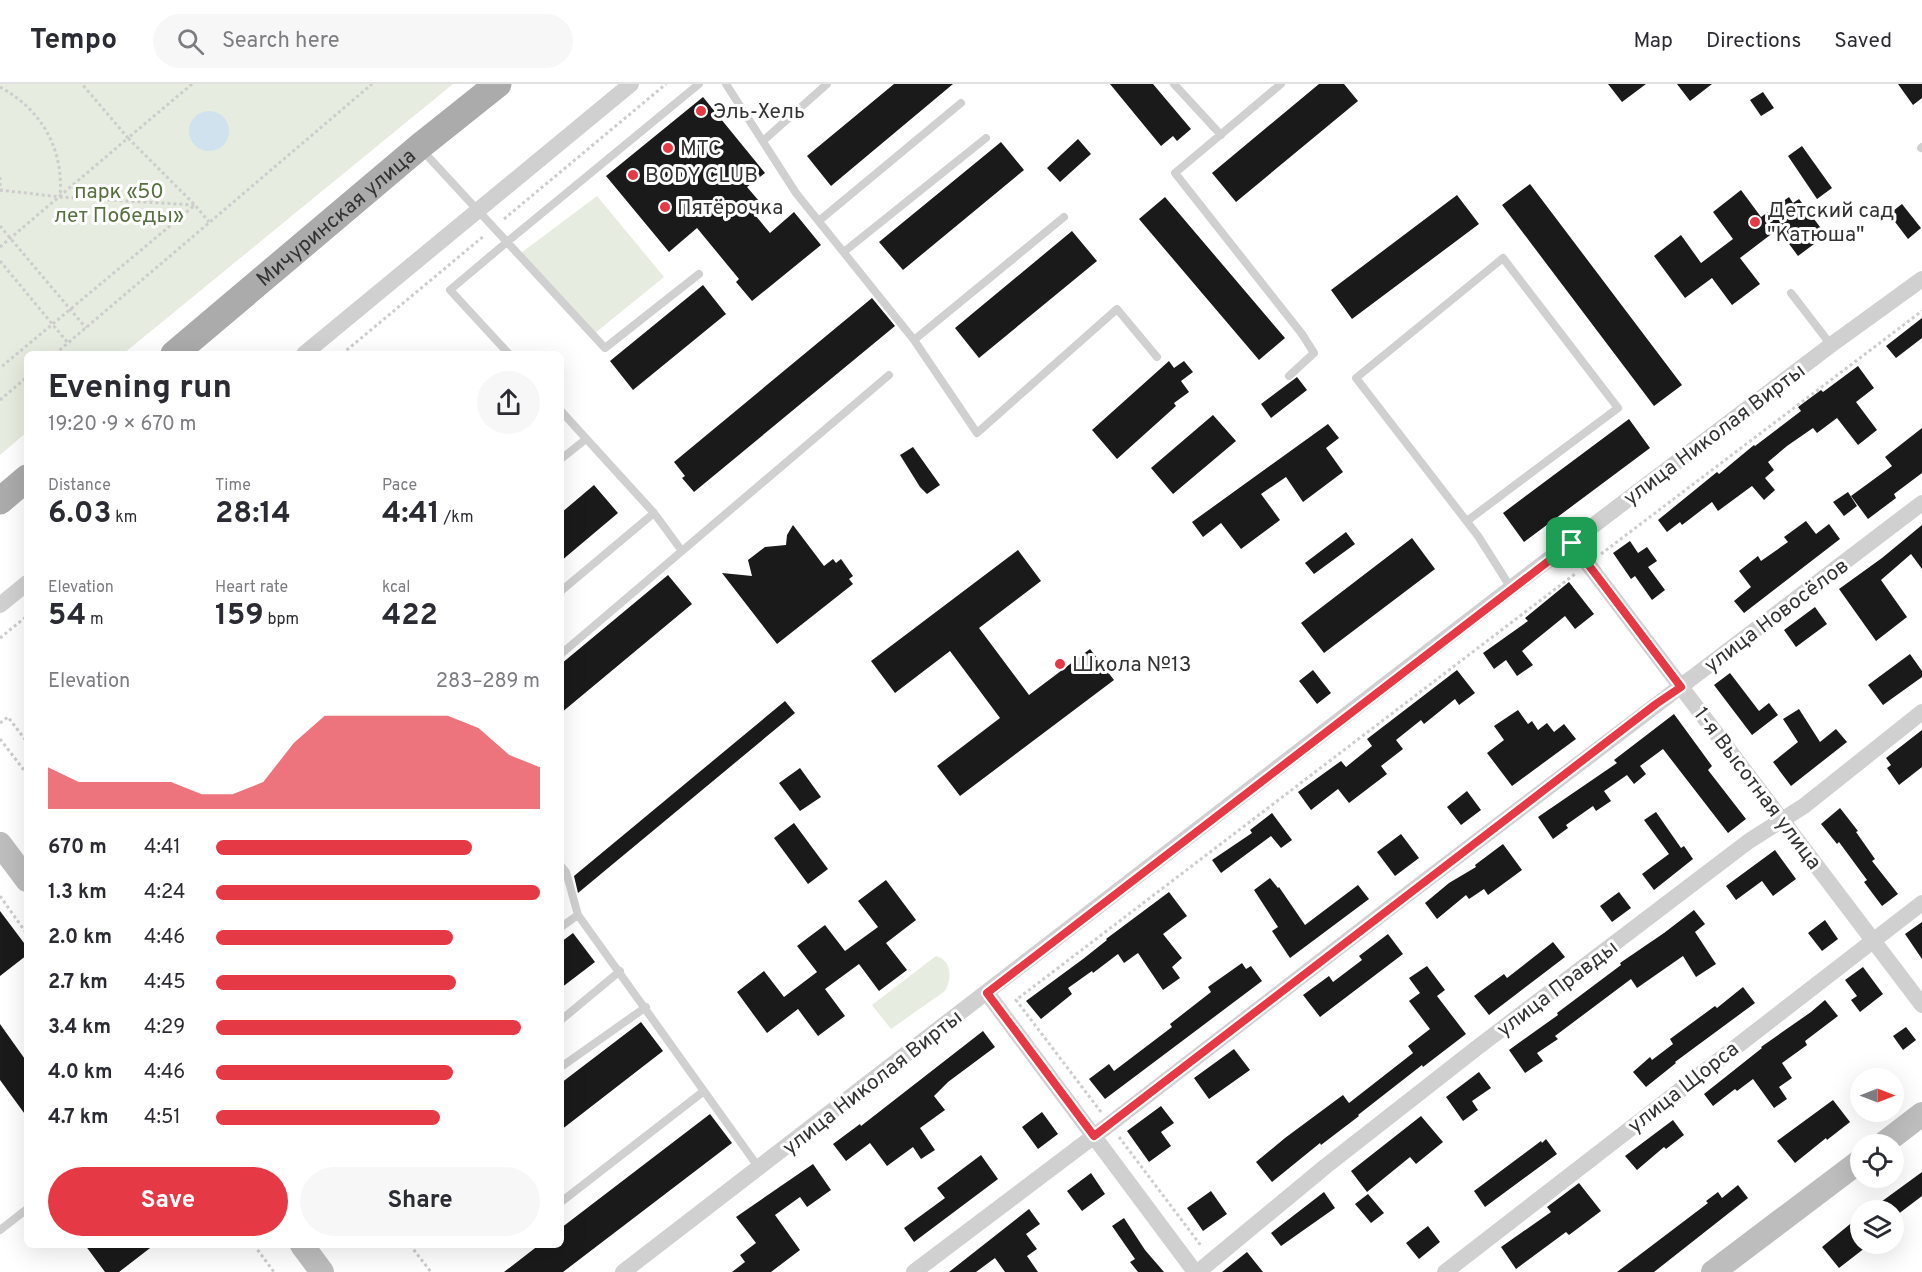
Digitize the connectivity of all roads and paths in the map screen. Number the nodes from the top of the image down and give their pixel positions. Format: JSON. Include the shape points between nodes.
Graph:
{"nodes":[{"id":1,"x":82,"y":84,"type":"edge"},
{"id":2,"x":192,"y":84,"type":"edge"},
{"id":3,"x":372,"y":84,"type":"edge"},
{"id":4,"x":498,"y":84,"type":"edge"},
{"id":5,"x":631,"y":84,"type":"edge"},
{"id":6,"x":699,"y":84,"type":"edge"},
{"id":7,"x":726,"y":84,"type":"edge"},
{"id":8,"x":827,"y":84,"type":"edge"},
{"id":9,"x":1174,"y":84,"type":"edge"},
{"id":10,"x":1281,"y":84,"type":"edge"},
{"id":11,"x":0,"y":87,"type":"edge"},
{"id":12,"x":961,"y":103,"type":"dead end"},
{"id":13,"x":1221,"y":135,"type":"junction"},
{"id":14,"x":128,"y":138,"type":"junction"},
{"id":15,"x":986,"y":138,"type":"dead end"},
{"id":16,"x":764,"y":140,"type":"junction"},
{"id":17,"x":419,"y":147,"type":"junction"},
{"id":18,"x":0,"y":177,"type":"edge"},
{"id":19,"x":0,"y":190,"type":"edge"},
{"id":20,"x":60,"y":197,"type":"junction"},
{"id":21,"x":195,"y":205,"type":"junction"},
{"id":22,"x":477,"y":211,"type":"junction"},
{"id":23,"x":1064,"y":217,"type":"dead end"},
{"id":24,"x":820,"y":220,"type":"junction"},
{"id":25,"x":209,"y":222,"type":"junction"},
{"id":26,"x":0,"y":226,"type":"edge"},
{"id":27,"x":11,"y":238,"type":"junction"},
{"id":28,"x":507,"y":242,"type":"junction"},
{"id":29,"x":0,"y":247,"type":"edge"},
{"id":30,"x":845,"y":251,"type":"junction"},
{"id":31,"x":0,"y":261,"type":"edge"},
{"id":32,"x":699,"y":274,"type":"dead end"},
{"id":33,"x":1922,"y":279,"type":"edge"},
{"id":34,"x":1791,"y":293,"type":"dead end"},
{"id":35,"x":70,"y":309,"type":"junction"},
{"id":36,"x":1922,"y":311,"type":"edge"},
{"id":37,"x":52,"y":324,"type":"junction"},
{"id":38,"x":86,"y":328,"type":"junction"},
{"id":39,"x":914,"y":340,"type":"junction"},
{"id":40,"x":68,"y":343,"type":"junction"},
{"id":41,"x":1831,"y":345,"type":"junction"},
{"id":42,"x":59,"y":351,"type":"edge"},
{"id":43,"x":178,"y":351,"type":"edge"},
{"id":44,"x":308,"y":351,"type":"edge"},
{"id":45,"x":506,"y":351,"type":"edge"},
{"id":46,"x":1157,"y":357,"type":"dead end"},
{"id":47,"x":0,"y":368,"type":"edge"},
{"id":48,"x":889,"y":375,"type":"dead end"},
{"id":49,"x":1288,"y":376,"type":"dead end"},
{"id":50,"x":24,"y":380,"type":"edge"},
{"id":51,"x":0,"y":400,"type":"edge"},
{"id":52,"x":564,"y":414,"type":"edge"},
{"id":53,"x":586,"y":439,"type":"junction"},
{"id":54,"x":564,"y":457,"type":"edge"},
{"id":55,"x":24,"y":481,"type":"edge"},
{"id":56,"x":0,"y":501,"type":"edge"},
{"id":57,"x":1922,"y":503,"type":"edge"},
{"id":58,"x":654,"y":513,"type":"junction"},
{"id":59,"x":1467,"y":521,"type":"junction"},
{"id":60,"x":1572,"y":543,"type":"junction"},
{"id":61,"x":682,"y":551,"type":"junction"},
{"id":62,"x":1588,"y":564,"type":"junction"},
{"id":63,"x":24,"y":585,"type":"edge"},
{"id":64,"x":564,"y":588,"type":"edge"},
{"id":65,"x":1511,"y":588,"type":"junction"},
{"id":66,"x":0,"y":605,"type":"edge"},
{"id":67,"x":24,"y":618,"type":"edge"},
{"id":68,"x":0,"y":638,"type":"edge"},
{"id":69,"x":564,"y":651,"type":"edge"},
{"id":70,"x":1681,"y":687,"type":"junction"},
{"id":71,"x":1922,"y":712,"type":"edge"},
{"id":72,"x":0,"y":723,"type":"edge"},
{"id":73,"x":24,"y":738,"type":"edge"},
{"id":74,"x":0,"y":739,"type":"edge"},
{"id":75,"x":24,"y":770,"type":"edge"},
{"id":76,"x":1783,"y":820,"type":"junction"},
{"id":77,"x":0,"y":844,"type":"edge"},
{"id":78,"x":564,"y":874,"type":"edge"},
{"id":79,"x":24,"y":876,"type":"edge"},
{"id":80,"x":0,"y":896,"type":"edge"},
{"id":81,"x":1922,"y":903,"type":"edge"},
{"id":82,"x":578,"y":915,"type":"junction"},
{"id":83,"x":564,"y":925,"type":"edge"},
{"id":84,"x":24,"y":930,"type":"edge"},
{"id":85,"x":1874,"y":940,"type":"junction"},
{"id":86,"x":620,"y":971,"type":"junction"},
{"id":87,"x":987,"y":993,"type":"junction"},
{"id":88,"x":1922,"y":1005,"type":"edge"},
{"id":89,"x":646,"y":1007,"type":"junction"},
{"id":90,"x":564,"y":1018,"type":"edge"},
{"id":91,"x":564,"y":1065,"type":"edge"},
{"id":92,"x":705,"y":1091,"type":"junction"},
{"id":93,"x":1922,"y":1114,"type":"edge"},
{"id":94,"x":1110,"y":1125,"type":"junction"},
{"id":95,"x":1895,"y":1134,"type":"edge"},
{"id":96,"x":1094,"y":1136,"type":"junction"},
{"id":97,"x":759,"y":1168,"type":"junction"},
{"id":98,"x":1850,"y":1169,"type":"edge"},
{"id":99,"x":564,"y":1200,"type":"edge"},
{"id":100,"x":24,"y":1211,"type":"edge"},
{"id":101,"x":0,"y":1229,"type":"edge"},
{"id":102,"x":256,"y":1248,"type":"edge"},
{"id":103,"x":304,"y":1248,"type":"edge"},
{"id":104,"x":413,"y":1248,"type":"edge"},
{"id":105,"x":1212,"y":1261,"type":"junction"},
{"id":106,"x":274,"y":1272,"type":"edge"},
{"id":107,"x":322,"y":1272,"type":"edge"},
{"id":108,"x":431,"y":1272,"type":"edge"},
{"id":109,"x":623,"y":1272,"type":"edge"},
{"id":110,"x":914,"y":1272,"type":"edge"},
{"id":111,"x":1196,"y":1272,"type":"edge"},
{"id":112,"x":1445,"y":1272,"type":"edge"},
{"id":113,"x":1713,"y":1272,"type":"edge"}],
"edges":[{"from":1,"to":14,"type":"path"},
{"from":2,"to":14,"type":"path"},
{"from":3,"to":25,"type":"path"},
{"from":4,"to":17,"type":"main road","name":"Мичуринская улица"},
{"from":5,"to":22,"type":"street"},
{"from":6,"to":28,"type":"lane"},
{"from":7,"to":16,"type":"lane"},
{"from":8,"to":16,"type":"lane"},
{"from":9,"to":13,"type":"lane"},
{"from":10,"to":13,"type":"lane"},
{"from":11,"to":20,"type":"path","via":[[32,110],[48,132],[58,157]]},
{"from":12,"to":24,"type":"lane"},
{"from":13,"to":49,"type":"lane","via":[[1175,173],[1314,353]]},
{"from":14,"to":20,"type":"path"},
{"from":14,"to":21,"type":"path"},
{"from":15,"to":30,"type":"lane"},
{"from":16,"to":24,"type":"lane","via":[[796,193]]},
{"from":17,"to":22,"type":"lane"},
{"from":17,"to":43,"type":"main road","name":"Мичуринская улица"},
{"from":18,"to":19,"type":"path"},
{"from":19,"to":20,"type":"path"},
{"from":20,"to":21,"type":"path"},
{"from":20,"to":27,"type":"path"},
{"from":21,"to":25,"type":"path"},
{"from":21,"to":35,"type":"path"},
{"from":22,"to":28,"type":"lane"},
{"from":22,"to":44,"type":"street"},
{"from":23,"to":39,"type":"lane"},
{"from":24,"to":30,"type":"lane"},
{"from":25,"to":38,"type":"path"},
{"from":26,"to":27,"type":"path"},
{"from":27,"to":29,"type":"path"},
{"from":27,"to":35,"type":"path"},
{"from":28,"to":32,"type":"lane","via":[[605,348]]},
{"from":28,"to":45,"type":"lane","via":[[450,290]]},
{"from":30,"to":39,"type":"lane"},
{"from":31,"to":37,"type":"path"},
{"from":33,"to":41,"type":"street","name":"улица Николая Вирты"},
{"from":34,"to":41,"type":"lane"},
{"from":35,"to":37,"type":"path"},
{"from":35,"to":38,"type":"path"},
{"from":36,"to":62,"type":"path"},
{"from":37,"to":40,"type":"path"},
{"from":37,"to":47,"type":"path"},
{"from":38,"to":40,"type":"path"},
{"from":39,"to":46,"type":"lane","via":[[977,433],[1117,309]]},
{"from":40,"to":42,"type":"path"},
{"from":41,"to":60,"type":"street","name":"улица Николая Вирты"},
{"from":48,"to":61,"type":"lane"},
{"from":50,"to":51,"type":"path"},
{"from":52,"to":53,"type":"lane"},
{"from":53,"to":54,"type":"lane"},
{"from":53,"to":58,"type":"lane"},
{"from":55,"to":56,"type":"main road"},
{"from":57,"to":70,"type":"street","name":"улица Новосёлов"},
{"from":58,"to":61,"type":"lane"},
{"from":58,"to":64,"type":"lane"},
{"from":59,"to":59,"type":"lane","via":[[1356,378],[1503,258],[1618,408]]},
{"from":59,"to":65,"type":"lane"},
{"from":60,"to":62,"type":"street","name":"1-я Высотная улица"},
{"from":60,"to":65,"type":"street","name":"улица Николая Вирты"},
{"from":61,"to":69,"type":"lane"},
{"from":62,"to":70,"type":"street","name":"1-я Высотная улица"},
{"from":62,"to":94,"type":"path","via":[[1016,1000]]},
{"from":63,"to":66,"type":"street"},
{"from":65,"to":87,"type":"street","name":"улица Николая Вирты"},
{"from":67,"to":68,"type":"path"},
{"from":70,"to":76,"type":"street","name":"1-я Высотная улица"},
{"from":70,"to":94,"type":"street","name":"улица Новосёлов"},
{"from":71,"to":76,"type":"street","name":"улица Правды"},
{"from":72,"to":73,"type":"path","via":[[8,717]]},
{"from":74,"to":75,"type":"path"},
{"from":76,"to":85,"type":"street","name":"1-я Высотная улица"},
{"from":76,"to":105,"type":"street","name":"улица Правды","via":[[1749,841],[1469,1054]]},
{"from":77,"to":79,"type":"main road"},
{"from":78,"to":82,"type":"lane"},
{"from":80,"to":84,"type":"path"},
{"from":81,"to":85,"type":"street","name":"улица Щорса"},
{"from":82,"to":83,"type":"lane"},
{"from":82,"to":86,"type":"lane"},
{"from":85,"to":88,"type":"street","name":"1-я Высотная улица"},
{"from":85,"to":112,"type":"street","name":"улица Щорса"},
{"from":86,"to":89,"type":"lane"},
{"from":86,"to":90,"type":"lane"},
{"from":87,"to":96,"type":"street"},
{"from":87,"to":97,"type":"street","name":"улица Николая Вирты"},
{"from":89,"to":91,"type":"lane"},
{"from":89,"to":92,"type":"lane"},
{"from":92,"to":97,"type":"lane"},
{"from":92,"to":99,"type":"lane"},
{"from":93,"to":95,"type":"main road"},
{"from":94,"to":96,"type":"street","name":"улица Новосёлов"},
{"from":94,"to":105,"type":"path"},
{"from":96,"to":110,"type":"street","name":"улица Новосёлов"},
{"from":96,"to":111,"type":"street"},
{"from":97,"to":109,"type":"street","name":"улица Николая Вирты"},
{"from":98,"to":113,"type":"main road"},
{"from":100,"to":101,"type":"lane"},
{"from":102,"to":106,"type":"path"},
{"from":103,"to":107,"type":"main road"},
{"from":104,"to":108,"type":"path"},
{"from":105,"to":111,"type":"street","name":"улица Правды"}]}
